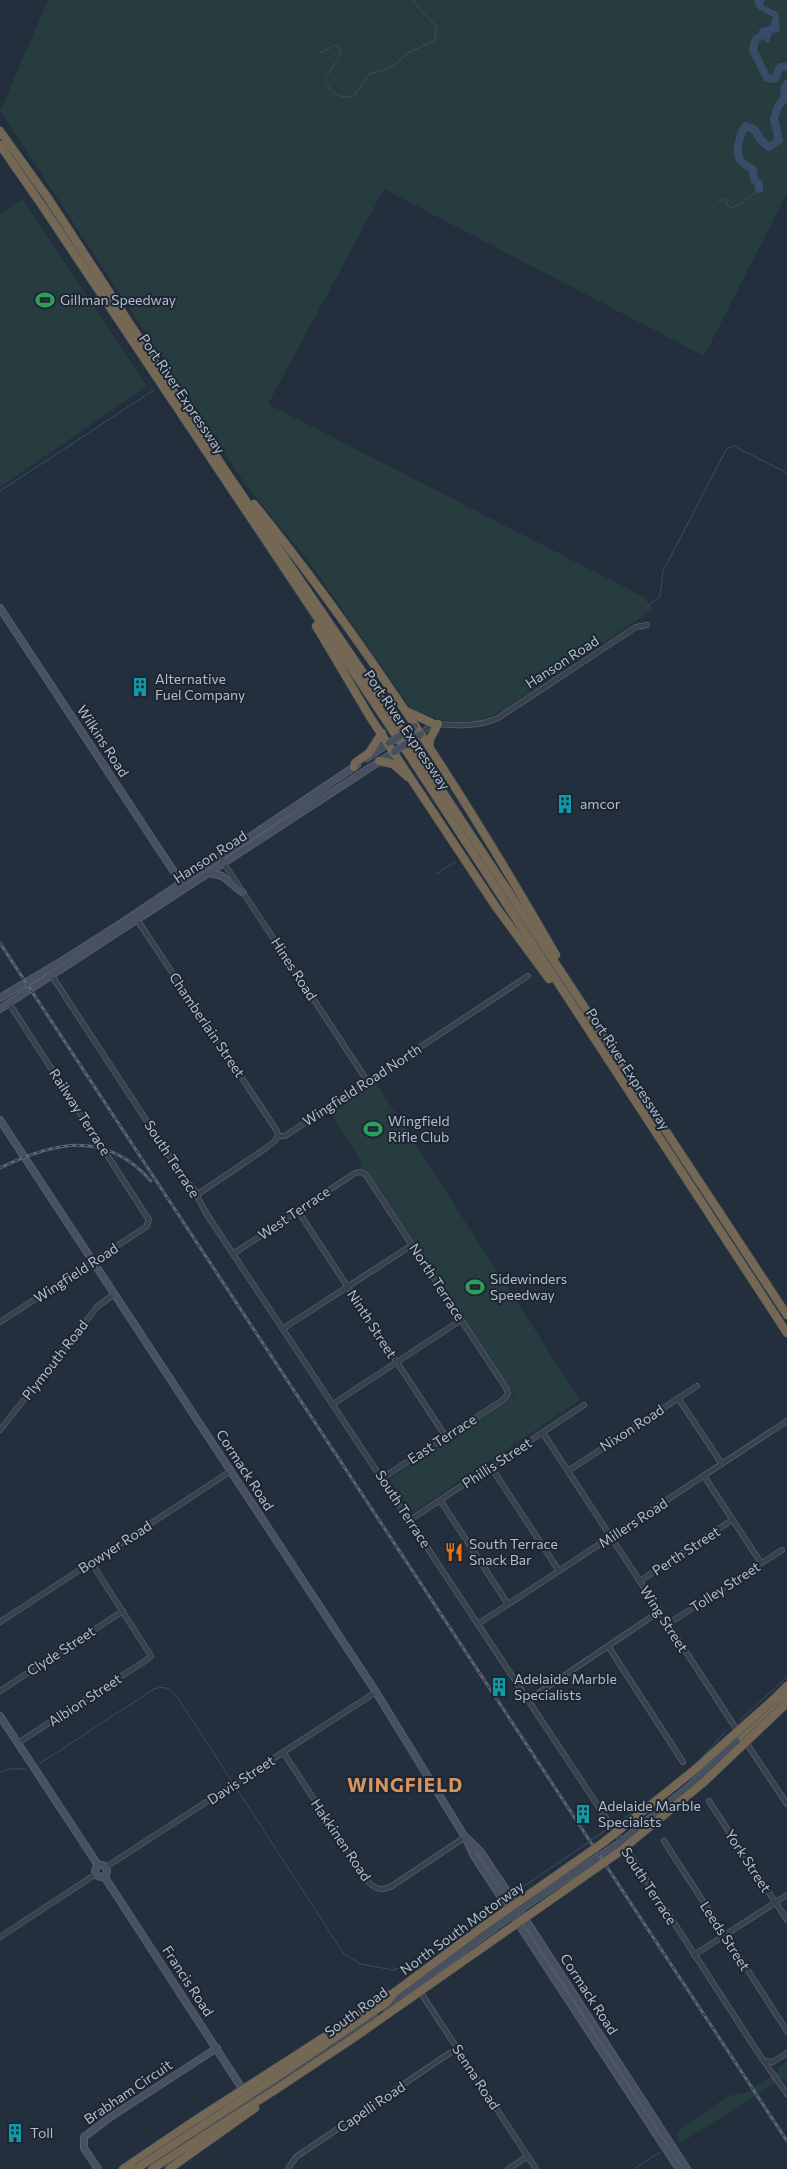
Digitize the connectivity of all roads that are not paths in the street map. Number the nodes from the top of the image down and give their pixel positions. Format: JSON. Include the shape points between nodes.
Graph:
{"nodes":[{"id":1,"x":0,"y":131,"type":"edge"},
{"id":2,"x":0,"y":146,"type":"edge"},
{"id":3,"x":225,"y":470,"type":"junction"},
{"id":4,"x":304,"y":599,"type":"junction"},
{"id":5,"x":0,"y":608,"type":"edge"},
{"id":6,"x":646,"y":625,"type":"dead end"},
{"id":7,"x":404,"y":710,"type":"junction"},
{"id":8,"x":435,"y":724,"type":"junction"},
{"id":9,"x":415,"y":726,"type":"junction"},
{"id":10,"x":382,"y":733,"type":"junction"},
{"id":11,"x":421,"y":734,"type":"junction"},
{"id":12,"x":388,"y":743,"type":"junction"},
{"id":13,"x":429,"y":746,"type":"junction"},
{"id":14,"x":394,"y":752,"type":"junction"},
{"id":15,"x":379,"y":761,"type":"junction"},
{"id":16,"x":354,"y":767,"type":"junction"},
{"id":17,"x":416,"y":785,"type":"junction"},
{"id":18,"x":219,"y":856,"type":"junction"},
{"id":19,"x":224,"y":863,"type":"junction"},
{"id":20,"x":209,"y":873,"type":"junction"},
{"id":21,"x":181,"y":882,"type":"junction"},
{"id":22,"x":185,"y":888,"type":"junction"},
{"id":23,"x":243,"y":892,"type":"junction"},
{"id":24,"x":136,"y":918,"type":"junction"},
{"id":25,"x":57,"y":964,"type":"junction"},
{"id":26,"x":52,"y":976,"type":"junction"},
{"id":27,"x":528,"y":976,"type":"dead end"},
{"id":28,"x":1,"y":995,"type":"edge"},
{"id":29,"x":9,"y":1003,"type":"junction"},
{"id":30,"x":0,"y":1009,"type":"edge"},
{"id":31,"x":586,"y":1028,"type":"junction"},
{"id":32,"x":597,"y":1029,"type":"junction"},
{"id":33,"x":368,"y":1082,"type":"junction"},
{"id":34,"x":0,"y":1120,"type":"edge"},
{"id":35,"x":278,"y":1136,"type":"junction"},
{"id":36,"x":355,"y":1173,"type":"joint"},
{"id":37,"x":198,"y":1194,"type":"junction"},
{"id":38,"x":298,"y":1211,"type":"junction"},
{"id":39,"x":149,"y":1222,"type":"joint"},
{"id":40,"x":412,"y":1245,"type":"junction"},
{"id":41,"x":233,"y":1254,"type":"junction"},
{"id":42,"x":93,"y":1261,"type":"junction"},
{"id":43,"x":348,"y":1287,"type":"junction"},
{"id":44,"x":114,"y":1294,"type":"junction"},
{"id":45,"x":787,"y":1315,"type":"edge"},
{"id":46,"x":461,"y":1320,"type":"junction"},
{"id":47,"x":0,"y":1322,"type":"edge"},
{"id":48,"x":284,"y":1328,"type":"junction"},
{"id":49,"x":787,"y":1333,"type":"edge"},
{"id":50,"x":397,"y":1362,"type":"junction"},
{"id":51,"x":697,"y":1386,"type":"dead end"},
{"id":52,"x":678,"y":1398,"type":"junction"},
{"id":53,"x":503,"y":1400,"type":"joint"},
{"id":54,"x":333,"y":1404,"type":"junction"},
{"id":55,"x":584,"y":1406,"type":"dead end"},
{"id":56,"x":787,"y":1421,"type":"edge"},
{"id":57,"x":0,"y":1430,"type":"edge"},
{"id":58,"x":543,"y":1433,"type":"junction"},
{"id":59,"x":446,"y":1437,"type":"junction"},
{"id":60,"x":722,"y":1464,"type":"junction"},
{"id":61,"x":491,"y":1467,"type":"junction"},
{"id":62,"x":231,"y":1471,"type":"junction"},
{"id":63,"x":568,"y":1471,"type":"junction"},
{"id":64,"x":704,"y":1476,"type":"junction"},
{"id":65,"x":382,"y":1478,"type":"junction"},
{"id":66,"x":440,"y":1500,"type":"junction"},
{"id":67,"x":410,"y":1520,"type":"junction"},
{"id":68,"x":732,"y":1520,"type":"junction"},
{"id":69,"x":611,"y":1537,"type":"junction"},
{"id":70,"x":782,"y":1550,"type":"dead end"},
{"id":71,"x":91,"y":1562,"type":"junction"},
{"id":72,"x":761,"y":1563,"type":"junction"},
{"id":73,"x":559,"y":1571,"type":"junction"},
{"id":74,"x":640,"y":1581,"type":"junction"},
{"id":75,"x":508,"y":1604,"type":"junction"},
{"id":76,"x":123,"y":1611,"type":"junction"},
{"id":77,"x":660,"y":1611,"type":"junction"},
{"id":78,"x":0,"y":1622,"type":"edge"},
{"id":79,"x":478,"y":1624,"type":"junction"},
{"id":80,"x":668,"y":1624,"type":"junction"},
{"id":81,"x":608,"y":1646,"type":"junction"},
{"id":82,"x":787,"y":1686,"type":"edge"},
{"id":83,"x":0,"y":1691,"type":"edge"},
{"id":84,"x":376,"y":1692,"type":"junction"},
{"id":85,"x":787,"y":1696,"type":"edge"},
{"id":86,"x":528,"y":1700,"type":"junction"},
{"id":87,"x":787,"y":1703,"type":"edge"},
{"id":88,"x":0,"y":1716,"type":"edge"},
{"id":89,"x":742,"y":1737,"type":"junction"},
{"id":90,"x":18,"y":1743,"type":"junction"},
{"id":91,"x":283,"y":1752,"type":"junction"},
{"id":92,"x":683,"y":1762,"type":"dead end"},
{"id":93,"x":785,"y":1798,"type":"edge"},
{"id":94,"x":709,"y":1801,"type":"dead end"},
{"id":95,"x":787,"y":1804,"type":"edge"},
{"id":96,"x":465,"y":1836,"type":"junction"},
{"id":97,"x":664,"y":1841,"type":"dead end"},
{"id":98,"x":621,"y":1842,"type":"junction"},
{"id":99,"x":98,"y":1865,"type":"junction"},
{"id":100,"x":106,"y":1866,"type":"junction"},
{"id":101,"x":96,"y":1874,"type":"junction"},
{"id":102,"x":104,"y":1876,"type":"junction"},
{"id":103,"x":503,"y":1885,"type":"junction"},
{"id":104,"x":787,"y":1895,"type":"edge"},
{"id":105,"x":531,"y":1902,"type":"junction"},
{"id":106,"x":775,"y":1902,"type":"junction"},
{"id":107,"x":519,"y":1910,"type":"junction"},
{"id":108,"x":513,"y":1915,"type":"junction"},
{"id":109,"x":787,"y":1920,"type":"edge"},
{"id":110,"x":499,"y":1925,"type":"junction"},
{"id":111,"x":724,"y":1935,"type":"junction"},
{"id":112,"x":0,"y":1937,"type":"edge"},
{"id":113,"x":531,"y":1943,"type":"junction"},
{"id":114,"x":694,"y":1955,"type":"junction"},
{"id":115,"x":556,"y":1967,"type":"junction"},
{"id":116,"x":550,"y":1971,"type":"junction"},
{"id":117,"x":416,"y":1985,"type":"junction"},
{"id":118,"x":395,"y":1992,"type":"junction"},
{"id":119,"x":787,"y":2031,"type":"edge"},
{"id":120,"x":217,"y":2048,"type":"junction"},
{"id":121,"x":457,"y":2048,"type":"junction"},
{"id":122,"x":787,"y":2053,"type":"edge"},
{"id":123,"x":766,"y":2061,"type":"junction"},
{"id":124,"x":276,"y":2090,"type":"junction"},
{"id":125,"x":787,"y":2094,"type":"edge"},
{"id":126,"x":250,"y":2100,"type":"junction"},
{"id":127,"x":528,"y":2156,"type":"junction"},
{"id":128,"x":98,"y":2169,"type":"edge"},
{"id":129,"x":123,"y":2169,"type":"edge"},
{"id":130,"x":136,"y":2169,"type":"edge"},
{"id":131,"x":143,"y":2169,"type":"edge"},
{"id":132,"x":152,"y":2169,"type":"edge"},
{"id":133,"x":169,"y":2169,"type":"edge"},
{"id":134,"x":288,"y":2169,"type":"edge"},
{"id":135,"x":508,"y":2169,"type":"edge"},
{"id":136,"x":536,"y":2169,"type":"edge"},
{"id":137,"x":679,"y":2169,"type":"edge"},
{"id":138,"x":687,"y":2169,"type":"edge"}],
"edges":[{"from":1,"to":3,"type":"highway","name":"Port River Expressway"},
{"from":2,"to":4,"type":"highway","name":"Port River Expressway"},
{"from":3,"to":7,"type":"highway","via":[[289,546]]},
{"from":3,"to":32,"type":"highway","name":"Port River Expressway","via":[[402,730]]},
{"from":4,"to":10,"type":"highway","via":[[351,686]]},
{"from":4,"to":31,"type":"highway","name":"Port River Expressway"},
{"from":5,"to":21,"type":"street","name":"Wilkins Road"},
{"from":6,"to":8,"type":"street","name":"Hanson Road","via":[[636,628],[498,718],[479,725]]},
{"from":7,"to":8,"type":"highway"},
{"from":7,"to":9,"type":"highway"},
{"from":8,"to":9,"type":"street","name":"Hanson Road"},
{"from":8,"to":11,"type":"street","name":"Hanson Road"},
{"from":8,"to":13,"type":"highway"},
{"from":9,"to":11,"type":"highway"},
{"from":9,"to":12,"type":"street","name":"Hanson Road","bridge":true},
{"from":10,"to":12,"type":"highway"},
{"from":10,"to":16,"type":"highway","via":[[369,753]]},
{"from":11,"to":13,"type":"highway"},
{"from":11,"to":14,"type":"street","name":"Hanson Road","bridge":true},
{"from":12,"to":14,"type":"highway"},
{"from":12,"to":16,"type":"street","name":"Hanson Road"},
{"from":13,"to":32,"type":"highway","via":[[522,894]]},
{"from":14,"to":15,"type":"street","name":"Hanson Road"},
{"from":14,"to":17,"type":"highway"},
{"from":15,"to":17,"type":"highway","via":[[393,764]]},
{"from":15,"to":19,"type":"street","name":"Hanson Road"},
{"from":16,"to":18,"type":"street","name":"Hanson Road"},
{"from":17,"to":31,"type":"highway","via":[[496,907]]},
{"from":18,"to":19,"type":"street","name":"Hines Road"},
{"from":18,"to":21,"type":"street","name":"Hanson Road"},
{"from":19,"to":20,"type":"street","name":"Hanson Road"},
{"from":19,"to":23,"type":"street","name":"Hines Road"},
{"from":20,"to":22,"type":"street","name":"Hanson Road"},
{"from":20,"to":23,"type":"street","via":[[222,876]]},
{"from":21,"to":22,"type":"street","name":"Wilkins Road"},
{"from":21,"to":24,"type":"street","name":"Hanson Road"},
{"from":22,"to":24,"type":"street","name":"Hanson Road"},
{"from":23,"to":33,"type":"street","name":"Hines Road"},
{"from":24,"to":25,"type":"street","name":"Hanson Road"},
{"from":24,"to":26,"type":"street","name":"Hanson Road"},
{"from":24,"to":35,"type":"street","name":"Chamberlain Street"},
{"from":25,"to":26,"type":"street"},
{"from":25,"to":28,"type":"street","name":"Hanson Road"},
{"from":26,"to":29,"type":"street","name":"Hanson Road"},
{"from":26,"to":37,"type":"street","name":"South Terrace","via":[[184,1178]]},
{"from":27,"to":33,"type":"street","name":"Wingfield Road North"},
{"from":29,"to":30,"type":"street","name":"Hanson Road"},
{"from":29,"to":39,"type":"street","name":"Railway Terrace","via":[[147,1214]]},
{"from":31,"to":49,"type":"highway","name":"Port River Expressway"},
{"from":32,"to":45,"type":"highway","name":"Port River Expressway"},
{"from":33,"to":35,"type":"street","name":"Wingfield Road North","via":[[285,1136]]},
{"from":34,"to":42,"type":"street","name":"Cormack Road"},
{"from":35,"to":37,"type":"street","name":"Wingfield Road North","via":[[266,1148]]},
{"from":36,"to":38,"type":"street","name":"West Terrace"},
{"from":36,"to":40,"type":"street","name":"North Terrace","via":[[366,1175]]},
{"from":37,"to":41,"type":"street","name":"South Terrace","via":[[200,1203]]},
{"from":38,"to":41,"type":"street","name":"West Terrace"},
{"from":38,"to":43,"type":"street","name":"Ninth Street"},
{"from":39,"to":42,"type":"street","name":"Wingfield Road"},
{"from":40,"to":43,"type":"street"},
{"from":40,"to":46,"type":"street","name":"North Terrace"},
{"from":41,"to":48,"type":"street","name":"South Terrace"},
{"from":42,"to":44,"type":"street","name":"Cormack Road"},
{"from":42,"to":47,"type":"street","name":"Wingfield Road"},
{"from":43,"to":48,"type":"street"},
{"from":43,"to":50,"type":"street","name":"Ninth Street"},
{"from":44,"to":57,"type":"street","name":"Plymouth Road","via":[[97,1307]]},
{"from":44,"to":62,"type":"street","name":"Cormack Road"},
{"from":46,"to":50,"type":"street"},
{"from":46,"to":53,"type":"street","name":"North Terrace","via":[[508,1391]]},
{"from":48,"to":54,"type":"street","name":"South Terrace"},
{"from":50,"to":54,"type":"street"},
{"from":50,"to":59,"type":"street","name":"Ninth Street"},
{"from":51,"to":52,"type":"street","name":"Nixon Road"},
{"from":52,"to":60,"type":"street"},
{"from":52,"to":63,"type":"street","name":"Nixon Road"},
{"from":53,"to":59,"type":"street","name":"East Terrace"},
{"from":54,"to":65,"type":"street","name":"South Terrace"},
{"from":55,"to":58,"type":"street","name":"Phillis Street"},
{"from":56,"to":60,"type":"street","name":"Millers Road"},
{"from":58,"to":61,"type":"street","name":"Phillis Street"},
{"from":58,"to":63,"type":"street","name":"Wing Street"},
{"from":59,"to":65,"type":"street","name":"East Terrace"},
{"from":60,"to":64,"type":"street","name":"Millers Road"},
{"from":61,"to":66,"type":"street","name":"Phillis Street"},
{"from":61,"to":73,"type":"street"},
{"from":62,"to":71,"type":"street","name":"Bowyer Road"},
{"from":62,"to":84,"type":"street","name":"Cormack Road"},
{"from":63,"to":69,"type":"street","name":"Wing Street"},
{"from":64,"to":68,"type":"street"},
{"from":64,"to":69,"type":"street","name":"Millers Road"},
{"from":65,"to":67,"type":"street","name":"South Terrace"},
{"from":66,"to":67,"type":"street","name":"Phillis Street"},
{"from":66,"to":75,"type":"street"},
{"from":67,"to":79,"type":"street","name":"South Terrace"},
{"from":68,"to":72,"type":"street"},
{"from":68,"to":74,"type":"street","name":"Perth Street"},
{"from":69,"to":73,"type":"street","name":"Millers Road"},
{"from":69,"to":74,"type":"street","name":"Wing Street"},
{"from":70,"to":72,"type":"street","name":"Tolley Street"},
{"from":71,"to":76,"type":"street"},
{"from":71,"to":78,"type":"street","name":"Bowyer Road"},
{"from":72,"to":80,"type":"street","name":"Tolley Street"},
{"from":73,"to":75,"type":"street","name":"Millers Road"},
{"from":74,"to":77,"type":"street","name":"Wing Street"},
{"from":75,"to":79,"type":"street","name":"Millers Road"},
{"from":76,"to":83,"type":"street","name":"Clyde Street"},
{"from":76,"to":90,"type":"street","name":"Albion Street","via":[[150,1656],[148,1660]]},
{"from":77,"to":80,"type":"street","name":"Wing Street"},
{"from":77,"to":81,"type":"street"},
{"from":79,"to":86,"type":"street","name":"South Terrace"},
{"from":80,"to":89,"type":"street","name":"Wing Street"},
{"from":81,"to":86,"type":"street"},
{"from":81,"to":92,"type":"street"},
{"from":82,"to":118,"type":"highway","name":"North South Motorway","bridge":true,"via":[[692,1772],[619,1830]]},
{"from":84,"to":91,"type":"street","name":"Davis Street"},
{"from":84,"to":96,"type":"street","name":"Cormack Road"},
{"from":85,"to":89,"type":"highway"},
{"from":86,"to":98,"type":"street","name":"South Terrace"},
{"from":87,"to":124,"type":"highway","name":"North South Motorway","bridge":true,"via":[[704,1782],[625,1847]]},
{"from":88,"to":90,"type":"street"},
{"from":89,"to":93,"type":"street","name":"Wing Street"},
{"from":89,"to":98,"type":"street","name":"South Road","via":[[692,1784]]},
{"from":90,"to":99,"type":"street"},
{"from":91,"to":96,"type":"street","name":"Hakkinen Road","via":[[376,1889],[392,1886]]},
{"from":91,"to":100,"type":"street","name":"Davis Street"},
{"from":93,"to":95,"type":"street","name":"Wing Street"},
{"from":94,"to":106,"type":"street","name":"York Street"},
{"from":96,"to":103,"type":"street","name":"Cormack Road","via":[[480,1851]]},
{"from":96,"to":108,"type":"street","name":"Cormack Road","via":[[474,1856]]},
{"from":97,"to":111,"type":"street","name":"Leeds Street"},
{"from":98,"to":105,"type":"street","name":"South Road"},
{"from":98,"to":114,"type":"street","name":"South Terrace"},
{"from":99,"to":100,"type":"street"},
{"from":99,"to":101,"type":"street"},
{"from":100,"to":102,"type":"street"},
{"from":101,"to":102,"type":"street"},
{"from":101,"to":112,"type":"street"},
{"from":102,"to":120,"type":"street","name":"Francis Road"},
{"from":103,"to":105,"type":"street","via":[[517,1898]]},
{"from":103,"to":107,"type":"street","name":"Cormack Road"},
{"from":104,"to":106,"type":"street"},
{"from":105,"to":107,"type":"street","name":"South Road"},
{"from":106,"to":109,"type":"street","name":"York Street"},
{"from":106,"to":111,"type":"street"},
{"from":107,"to":108,"type":"street","name":"South Road"},
{"from":107,"to":115,"type":"street","name":"Cormack Road"},
{"from":108,"to":110,"type":"street","name":"South Road"},
{"from":108,"to":113,"type":"street","name":"Cormack Road"},
{"from":110,"to":113,"type":"street","via":[[513,1929]]},
{"from":110,"to":117,"type":"street","name":"South Road"},
{"from":111,"to":114,"type":"street"},
{"from":111,"to":119,"type":"street","name":"Leeds Street"},
{"from":113,"to":116,"type":"street","name":"Cormack Road"},
{"from":114,"to":123,"type":"street","name":"South Terrace"},
{"from":115,"to":116,"type":"street"},
{"from":115,"to":138,"type":"street","name":"Cormack Road"},
{"from":116,"to":137,"type":"street","name":"Cormack Road"},
{"from":117,"to":121,"type":"street","name":"Senna Road"},
{"from":117,"to":126,"type":"street","name":"South Road"},
{"from":118,"to":129,"type":"highway","bridge":true},
{"from":118,"to":130,"type":"highway","name":"North South Motorway","bridge":true,"via":[[386,2003]]},
{"from":120,"to":126,"type":"street","name":"Francis Road"},
{"from":120,"to":128,"type":"street","name":"Brabham Circuit","via":[[109,2118],[84,2138],[84,2148]]},
{"from":121,"to":127,"type":"street","name":"Senna Road"},
{"from":121,"to":134,"type":"street","name":"Capelli Road","via":[[296,2157]]},
{"from":122,"to":123,"type":"street","via":[[773,2062]]},
{"from":123,"to":125,"type":"street","name":"South Terrace"},
{"from":124,"to":132,"type":"highway","name":"North South Motorway"},
{"from":124,"to":133,"type":"highway","via":[[252,2111]]},
{"from":126,"to":131,"type":"street","name":"South Road"},
{"from":127,"to":135,"type":"street"},
{"from":127,"to":136,"type":"street","name":"Senna Road"}]}
